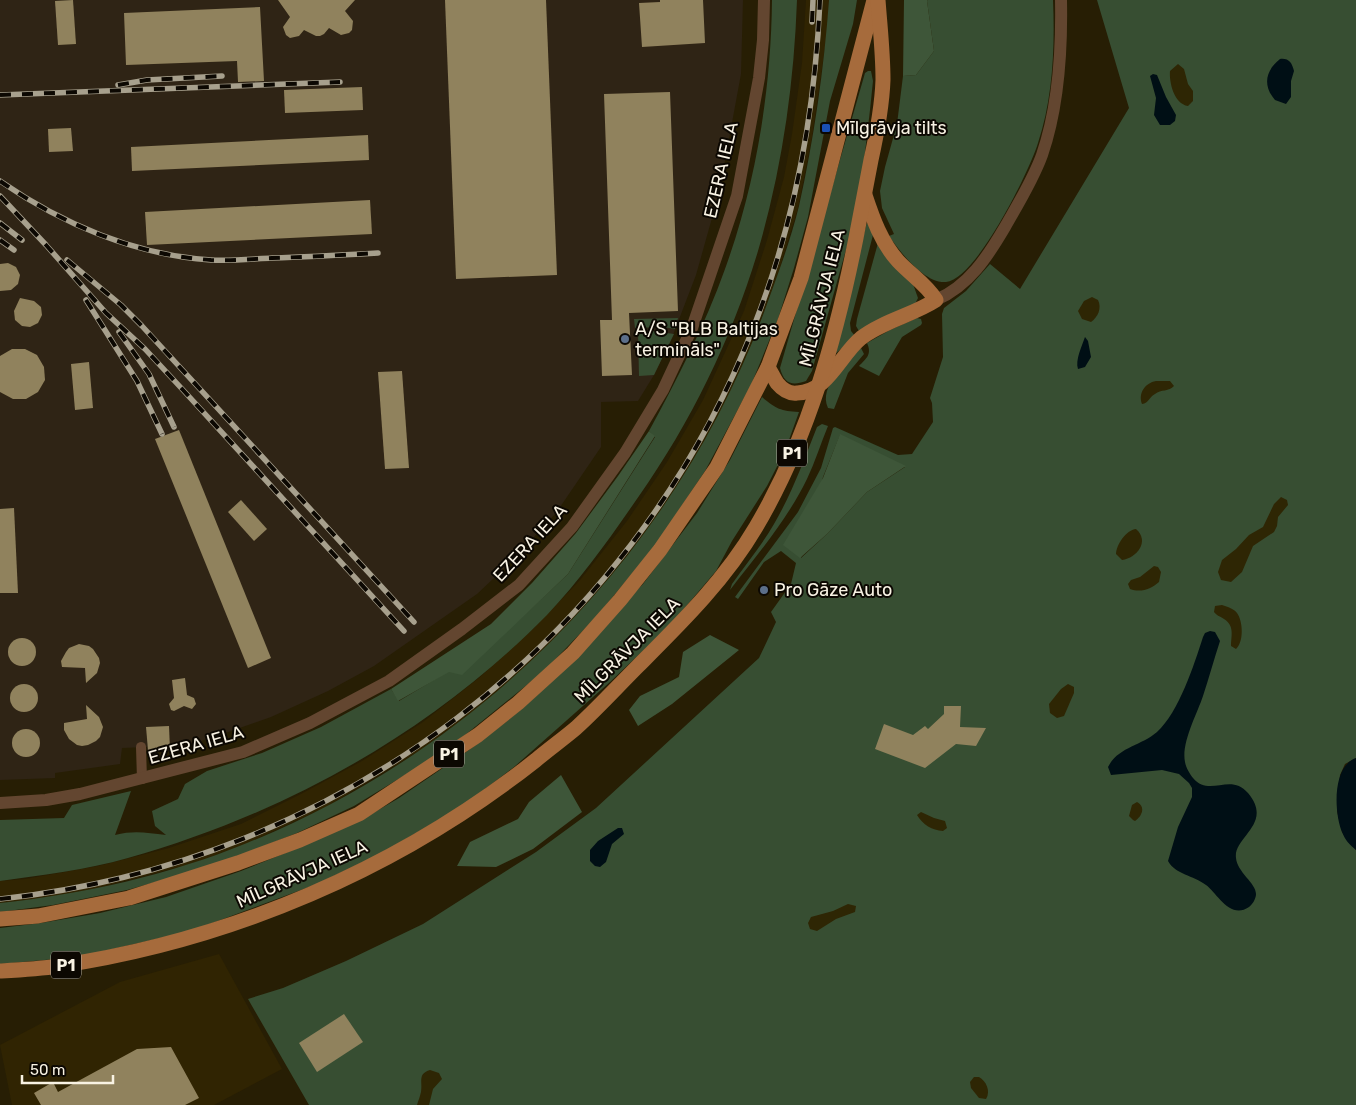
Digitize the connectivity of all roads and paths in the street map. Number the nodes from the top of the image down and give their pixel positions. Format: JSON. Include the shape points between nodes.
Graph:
{"nodes":[{"id":1,"x":764,"y":0,"type":"edge"},
{"id":2,"x":874,"y":0,"type":"edge"},
{"id":3,"x":878,"y":0,"type":"edge"},
{"id":4,"x":1061,"y":0,"type":"edge"},
{"id":5,"x":865,"y":194,"type":"junction"},
{"id":6,"x":936,"y":300,"type":"junction"},
{"id":7,"x":768,"y":367,"type":"junction"},
{"id":8,"x":820,"y":385,"type":"junction"},
{"id":9,"x":141,"y":747,"type":"dead end"},
{"id":10,"x":142,"y":779,"type":"junction"},
{"id":11,"x":0,"y":803,"type":"edge"},
{"id":12,"x":0,"y":919,"type":"edge"},
{"id":13,"x":0,"y":971,"type":"edge"}],
"edges":[{"from":1,"to":10,"type":"street","name":"EZERA IELA","via":[[759,78],[737,196],[692,328],[646,418],[572,527],[519,585],[389,681],[310,723],[243,752]]},
{"from":2,"to":7,"type":"main road","name":"MĪLGRĀVJA IELA","number":"P1","via":[[801,278]]},
{"from":3,"to":5,"type":"main road","name":"MĪLGRĀVJA IELA","number":"P1","via":[[883,82]]},
{"from":4,"to":6,"type":"street","via":[[1062,44],[1056,97],[1042,155],[992,251],[959,288]]},
{"from":5,"to":6,"type":"main road","via":[[873,219],[890,250]]},
{"from":5,"to":8,"type":"main road","name":"MĪLGRĀVJA IELA","number":"P1","via":[[845,292]]},
{"from":6,"to":8,"type":"main road","via":[[861,338]]},
{"from":7,"to":8,"type":"main road","via":[[778,384],[790,394],[807,393]]},
{"from":7,"to":12,"type":"main road","name":"MĪLGRĀVJA IELA","number":"P1","via":[[717,468],[660,550],[573,653],[478,734],[359,814],[300,840],[129,898],[38,916]]},
{"from":8,"to":13,"type":"main road","name":"MĪLGRĀVJA IELA","number":"P1","via":[[774,494],[755,529],[724,573],[679,625],[576,728],[499,788],[400,851],[326,888],[266,913],[131,953],[55,967]]},
{"from":9,"to":10,"type":"street"},
{"from":10,"to":11,"type":"street","name":"EZERA IELA","via":[[46,800]]}]}
